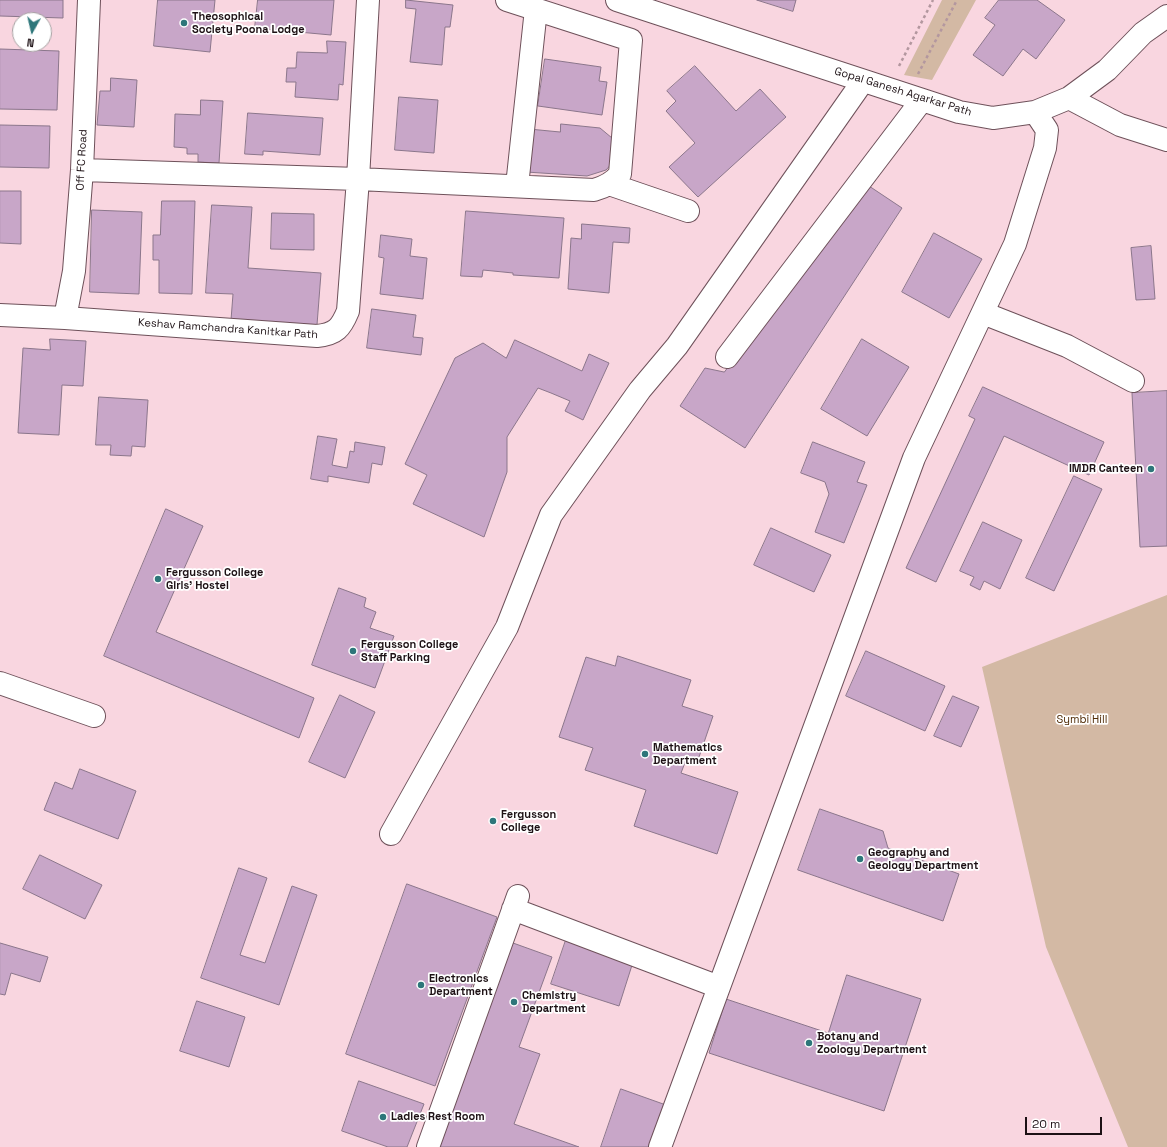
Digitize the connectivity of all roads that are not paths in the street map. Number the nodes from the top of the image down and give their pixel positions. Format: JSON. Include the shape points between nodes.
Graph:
{"nodes":[{"id":1,"x":89,"y":0,"type":"edge"},
{"id":2,"x":368,"y":0,"type":"edge"},
{"id":3,"x":506,"y":0,"type":"edge"},
{"id":4,"x":617,"y":0,"type":"edge"},
{"id":5,"x":536,"y":9,"type":"junction"},
{"id":6,"x":1167,"y":16,"type":"edge"},
{"id":7,"x":862,"y":81,"type":"junction"},
{"id":8,"x":1068,"y":98,"type":"junction"},
{"id":9,"x":922,"y":100,"type":"junction"},
{"id":10,"x":1035,"y":112,"type":"junction"},
{"id":11,"x":1167,"y":140,"type":"edge"},
{"id":12,"x":82,"y":170,"type":"junction"},
{"id":13,"x":358,"y":179,"type":"junction"},
{"id":14,"x":609,"y":184,"type":"junction"},
{"id":15,"x":517,"y":186,"type":"junction"},
{"id":16,"x":688,"y":211,"type":"dead end"},
{"id":17,"x":983,"y":313,"type":"junction"},
{"id":18,"x":0,"y":315,"type":"edge"},
{"id":19,"x":65,"y":318,"type":"junction"},
{"id":20,"x":727,"y":357,"type":"dead end"},
{"id":21,"x":1132,"y":381,"type":"dead end"},
{"id":22,"x":0,"y":683,"type":"edge"},
{"id":23,"x":94,"y":716,"type":"dead end"},
{"id":24,"x":391,"y":834,"type":"dead end"},
{"id":25,"x":719,"y":988,"type":"junction"},
{"id":26,"x":428,"y":1147,"type":"edge"},
{"id":27,"x":660,"y":1147,"type":"edge"}],
"edges":[{"from":1,"to":12,"type":"street","name":"Off FC Road"},
{"from":2,"to":13,"type":"street","name":"Keshav Ramchandra Kanitkar Path"},
{"from":3,"to":5,"type":"street"},
{"from":4,"to":7,"type":"street","name":"Gopal Ganesh Agarkar Path"},
{"from":5,"to":14,"type":"street","via":[[631,40],[620,174]]},
{"from":5,"to":15,"type":"street"},
{"from":6,"to":8,"type":"street","name":"Gopal Ganesh Agarkar Path","via":[[1143,33],[1107,70]]},
{"from":7,"to":9,"type":"street","name":"Gopal Ganesh Agarkar Path"},
{"from":7,"to":24,"type":"street","via":[[677,346],[640,390],[551,515],[507,628]]},
{"from":8,"to":10,"type":"street","name":"Gopal Ganesh Agarkar Path"},
{"from":8,"to":11,"type":"street","via":[[1120,125]]},
{"from":9,"to":10,"type":"street","name":"Gopal Ganesh Agarkar Path","via":[[959,112],[993,118]]},
{"from":9,"to":20,"type":"street"},
{"from":10,"to":17,"type":"street","via":[[1047,130],[1045,148],[1015,244]]},
{"from":12,"to":13,"type":"street"},
{"from":12,"to":19,"type":"street","name":"Off FC Road","via":[[74,271]]},
{"from":13,"to":15,"type":"street"},
{"from":13,"to":19,"type":"street","name":"Keshav Ramchandra Kanitkar Path","via":[[348,311],[336,331],[317,336]]},
{"from":14,"to":15,"type":"street","via":[[594,190]]},
{"from":14,"to":16,"type":"street"},
{"from":17,"to":21,"type":"street","via":[[1067,346]]},
{"from":17,"to":25,"type":"street","via":[[914,458]]},
{"from":18,"to":19,"type":"street","name":"Keshav Ramchandra Kanitkar Path"},
{"from":22,"to":23,"type":"street"},
{"from":25,"to":26,"type":"street","via":[[516,902]]},
{"from":25,"to":27,"type":"street"}]}
